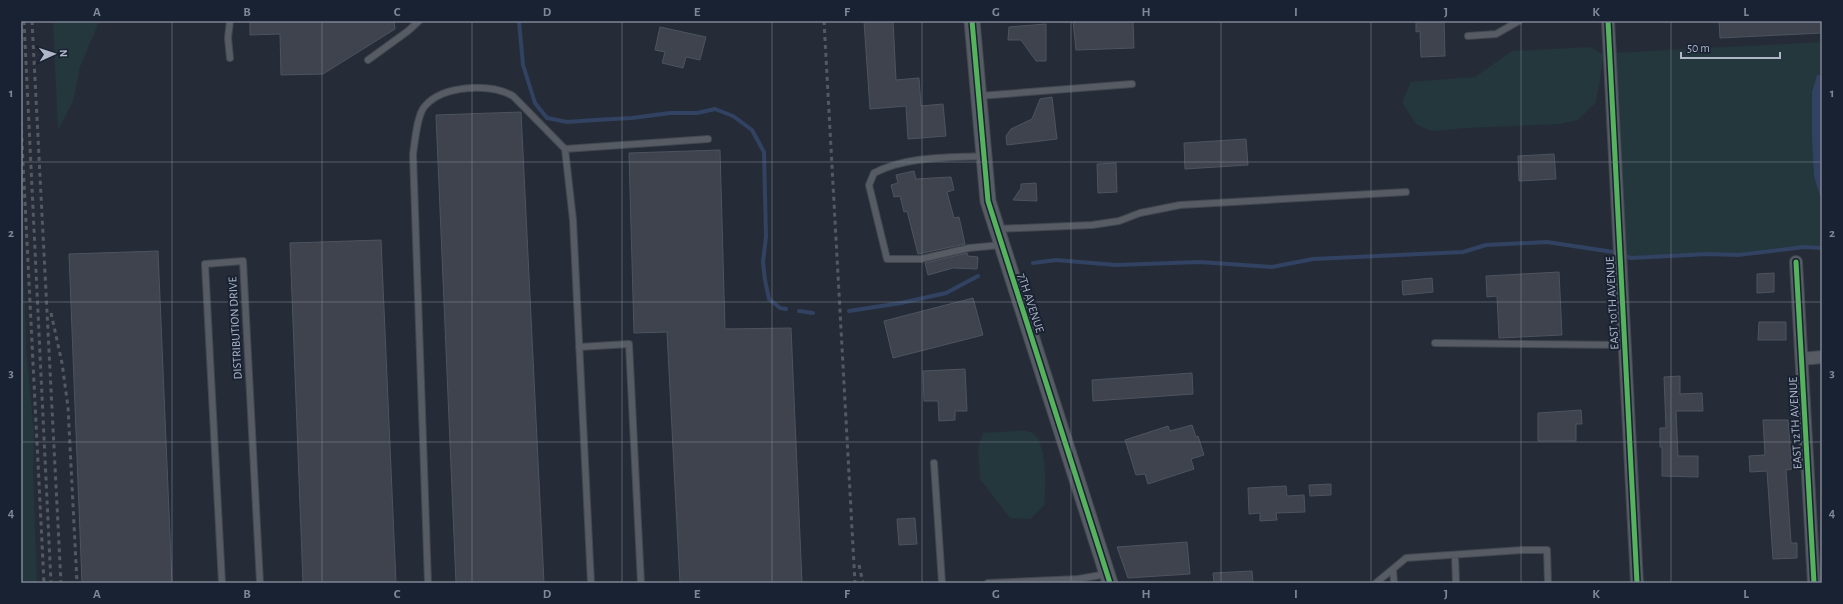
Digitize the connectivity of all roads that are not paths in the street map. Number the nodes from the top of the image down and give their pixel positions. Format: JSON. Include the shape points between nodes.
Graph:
{"nodes":[{"id":1,"x":230,"y":21,"type":"edge"},
{"id":2,"x":419,"y":21,"type":"edge"},
{"id":3,"x":972,"y":21,"type":"edge"},
{"id":4,"x":1519,"y":21,"type":"edge"},
{"id":5,"x":1608,"y":21,"type":"edge"},
{"id":6,"x":1468,"y":36,"type":"dead end"},
{"id":7,"x":230,"y":58,"type":"dead end"},
{"id":8,"x":368,"y":60,"type":"dead end"},
{"id":9,"x":1132,"y":84,"type":"dead end"},
{"id":10,"x":978,"y":97,"type":"junction"},
{"id":11,"x":708,"y":139,"type":"dead end"},
{"id":12,"x":565,"y":149,"type":"junction"},
{"id":13,"x":984,"y":156,"type":"junction"},
{"id":14,"x":1406,"y":192,"type":"dead end"},
{"id":15,"x":997,"y":229,"type":"junction"},
{"id":16,"x":1002,"y":245,"type":"junction"},
{"id":17,"x":1796,"y":262,"type":"dead end"},
{"id":18,"x":1435,"y":343,"type":"dead end"},
{"id":19,"x":1624,"y":345,"type":"junction"},
{"id":20,"x":579,"y":347,"type":"junction"},
{"id":21,"x":1822,"y":357,"type":"edge"},
{"id":22,"x":1802,"y":359,"type":"junction"},
{"id":23,"x":934,"y":463,"type":"dead end"},
{"id":24,"x":1455,"y":555,"type":"junction"},
{"id":25,"x":1393,"y":570,"type":"junction"},
{"id":26,"x":1109,"y":578,"type":"edge"},
{"id":27,"x":1063,"y":582,"type":"edge"},
{"id":28,"x":222,"y":583,"type":"edge"},
{"id":29,"x":260,"y":583,"type":"edge"},
{"id":30,"x":428,"y":583,"type":"edge"},
{"id":31,"x":591,"y":583,"type":"edge"},
{"id":32,"x":641,"y":583,"type":"edge"},
{"id":33,"x":942,"y":583,"type":"edge"},
{"id":34,"x":988,"y":583,"type":"edge"},
{"id":35,"x":1376,"y":583,"type":"edge"},
{"id":36,"x":1394,"y":583,"type":"edge"},
{"id":37,"x":1456,"y":583,"type":"edge"},
{"id":38,"x":1548,"y":583,"type":"edge"},
{"id":39,"x":1637,"y":583,"type":"edge"},
{"id":40,"x":1814,"y":583,"type":"edge"}],
"edges":[{"from":1,"to":7,"type":"lane"},
{"from":2,"to":8,"type":"lane"},
{"from":3,"to":10,"type":"street","name":"7TH AVENUE"},
{"from":4,"to":6,"type":"lane","via":[[1496,34]]},
{"from":5,"to":19,"type":"street","name":"EAST 10TH AVENUE"},
{"from":9,"to":10,"type":"lane"},
{"from":10,"to":13,"type":"street","name":"7TH AVENUE"},
{"from":11,"to":12,"type":"lane"},
{"from":12,"to":20,"type":"lane","via":[[573,220]]},
{"from":12,"to":30,"type":"lane","via":[[523,105],[503,90],[484,88],[452,91],[436,96],[422,112],[413,154]]},
{"from":13,"to":15,"type":"street","name":"7TH AVENUE","via":[[988,201]]},
{"from":13,"to":16,"type":"lane","via":[[923,160],[884,168],[874,173],[869,185],[887,259],[921,259],[969,248]]},
{"from":14,"to":15,"type":"lane","via":[[1180,205],[1140,213],[1119,221],[1092,225]]},
{"from":15,"to":16,"type":"street","name":"7TH AVENUE"},
{"from":16,"to":26,"type":"street","name":"7TH AVENUE"},
{"from":17,"to":22,"type":"street","name":"EAST 12TH AVENUE"},
{"from":18,"to":19,"type":"lane"},
{"from":19,"to":39,"type":"street","name":"EAST 10TH AVENUE"},
{"from":20,"to":31,"type":"lane"},
{"from":20,"to":32,"type":"lane","via":[[629,344]]},
{"from":21,"to":22,"type":"street"},
{"from":22,"to":40,"type":"street","name":"EAST 12TH AVENUE"},
{"from":23,"to":33,"type":"lane"},
{"from":24,"to":25,"type":"lane","via":[[1406,558]]},
{"from":24,"to":37,"type":"lane"},
{"from":24,"to":38,"type":"lane","via":[[1547,550]]},
{"from":25,"to":35,"type":"lane"},
{"from":25,"to":36,"type":"lane"},
{"from":26,"to":27,"type":"lane"},
{"from":27,"to":34,"type":"lane"},
{"from":28,"to":29,"type":"lane","name":"DISTRIBUTION DRIVE","via":[[205,264],[243,261]]}]}
